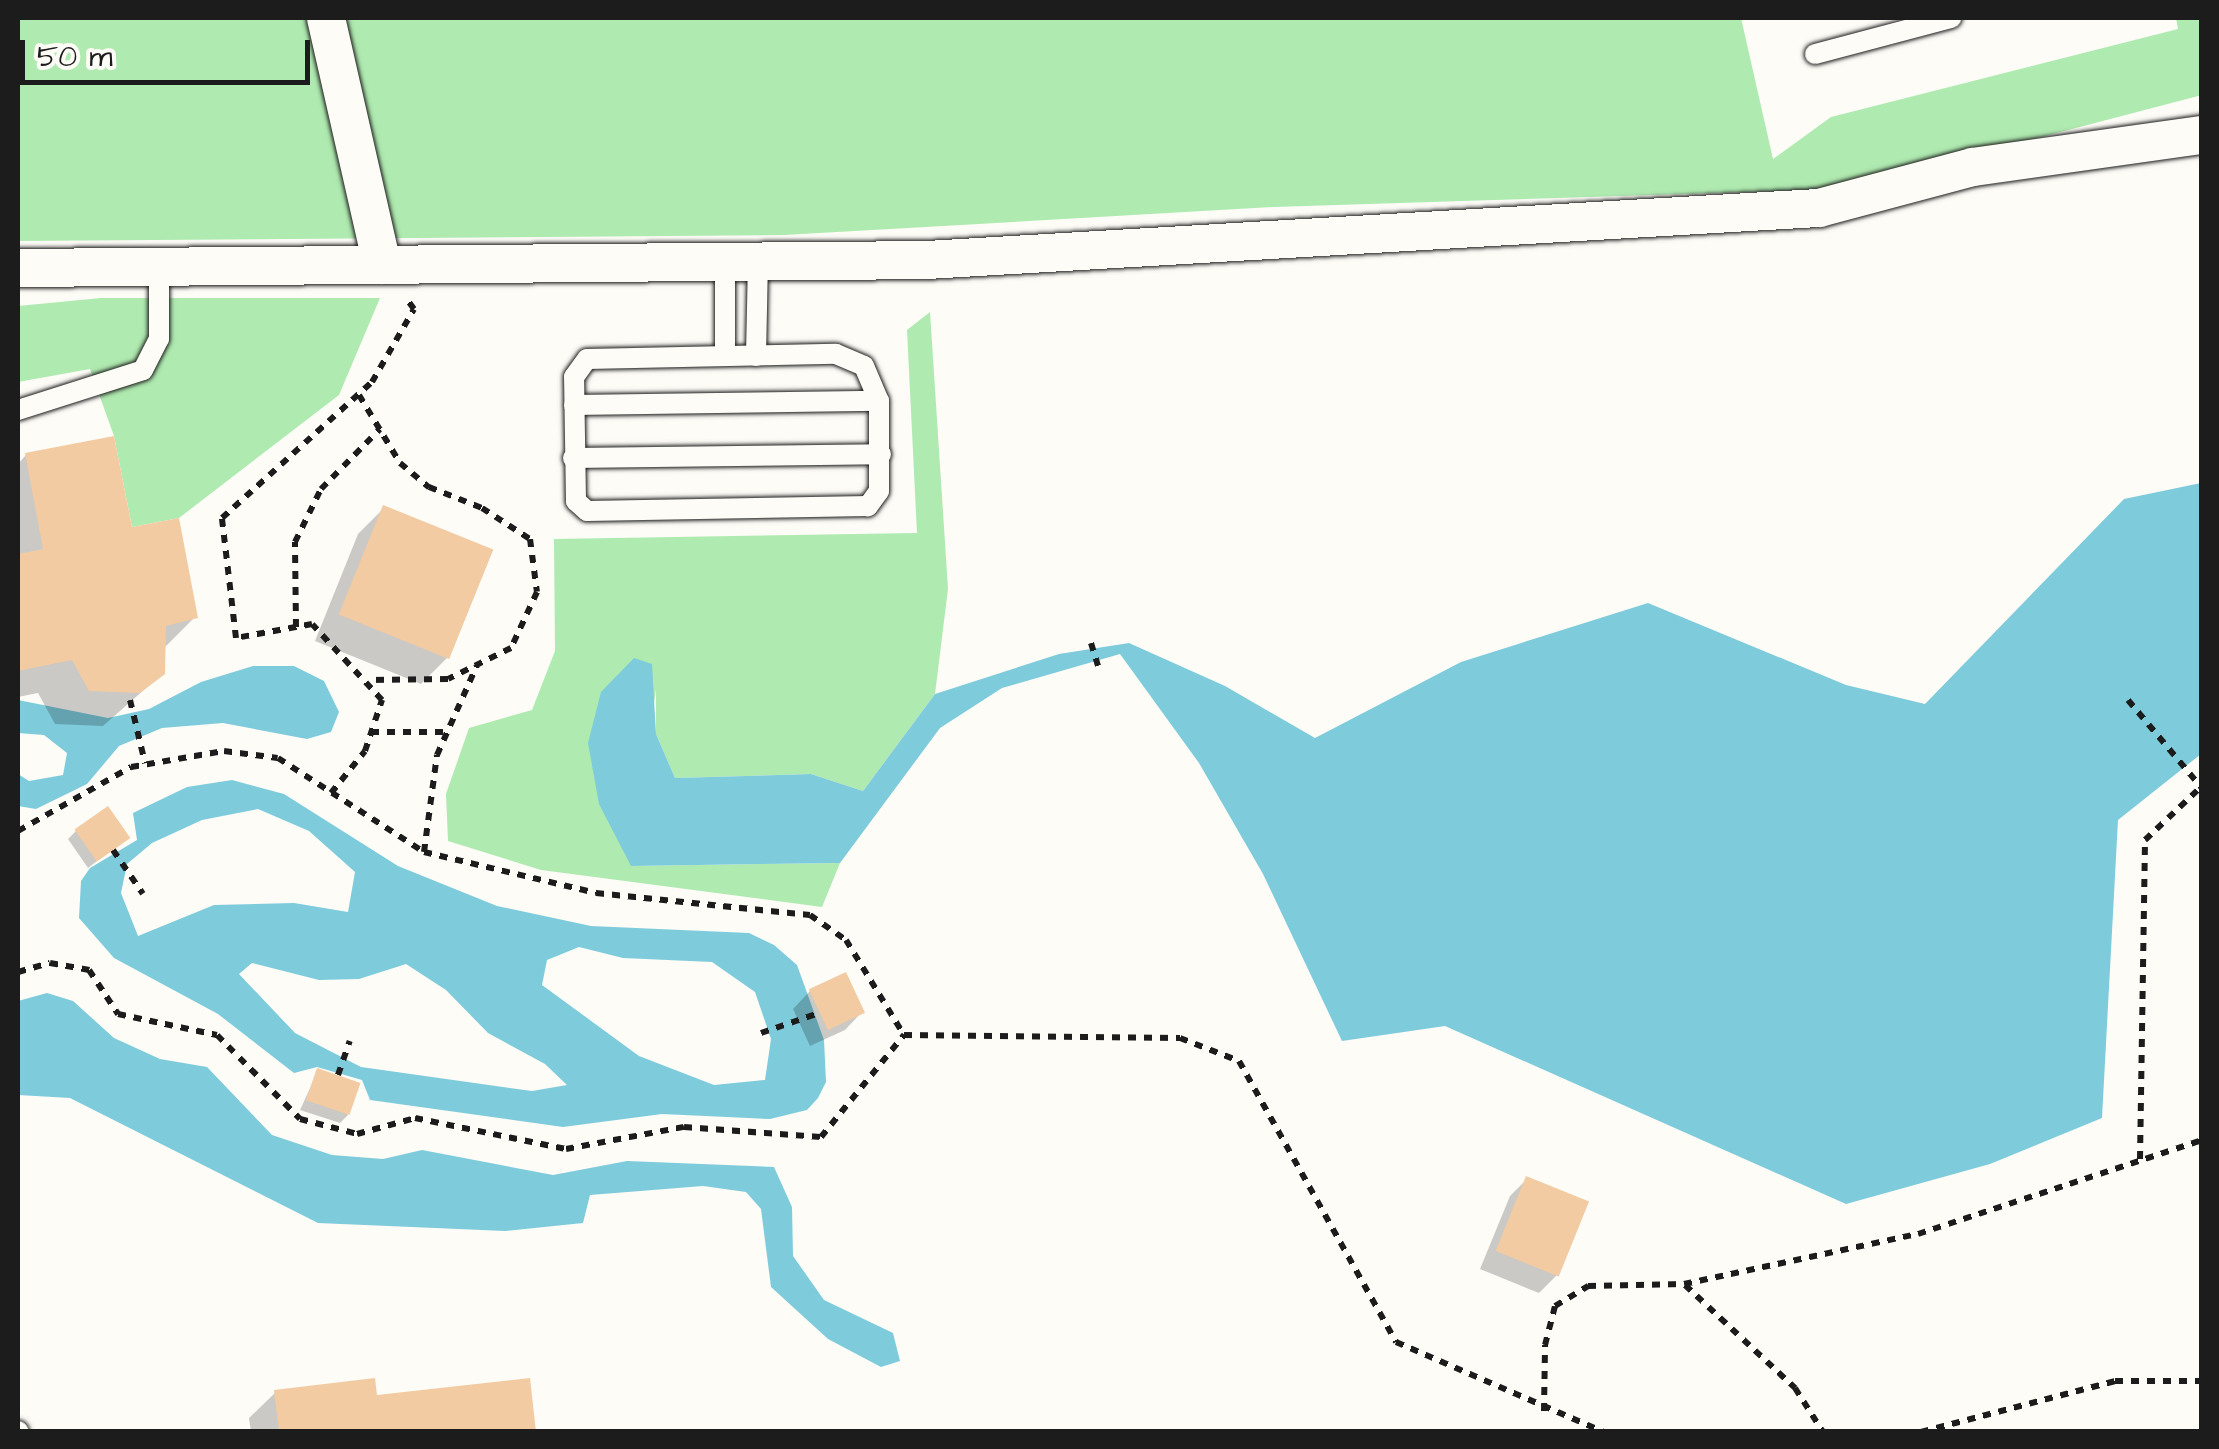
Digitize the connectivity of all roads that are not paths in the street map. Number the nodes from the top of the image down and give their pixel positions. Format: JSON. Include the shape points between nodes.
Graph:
{"nodes":[{"id":1,"x":326,"y":18,"type":"edge"},
{"id":2,"x":1951,"y":18,"type":"edge"},
{"id":3,"x":1816,"y":54,"type":"dead end"},
{"id":4,"x":2202,"y":135,"type":"edge"},
{"id":5,"x":742,"y":264,"type":"junction"},
{"id":6,"x":382,"y":265,"type":"junction"},
{"id":7,"x":160,"y":266,"type":"junction"},
{"id":8,"x":18,"y":268,"type":"edge"},
{"id":9,"x":725,"y":356,"type":"junction"},
{"id":10,"x":756,"y":356,"type":"junction"},
{"id":11,"x":879,"y":401,"type":"junction"},
{"id":12,"x":574,"y":405,"type":"junction"},
{"id":13,"x":18,"y":410,"type":"edge"},
{"id":14,"x":880,"y":454,"type":"junction"},
{"id":15,"x":573,"y":458,"type":"junction"}],
"edges":[{"from":1,"to":6,"type":"street"},
{"from":2,"to":3,"type":"lane"},
{"from":4,"to":5,"type":"street","via":[[1973,167],[1828,207],[927,260]]},
{"from":5,"to":6,"type":"street"},
{"from":5,"to":9,"type":"lane"},
{"from":5,"to":10,"type":"lane"},
{"from":6,"to":7,"type":"street"},
{"from":7,"to":8,"type":"street"},
{"from":7,"to":13,"type":"lane","via":[[160,339],[143,370]]},
{"from":9,"to":10,"type":"lane"},
{"from":9,"to":12,"type":"lane","via":[[586,359],[574,377]]},
{"from":10,"to":11,"type":"lane","via":[[847,356],[864,366]]},
{"from":11,"to":12,"type":"lane"},
{"from":11,"to":14,"type":"lane"},
{"from":12,"to":15,"type":"lane"},
{"from":14,"to":15,"type":"lane"},
{"from":14,"to":15,"type":"lane","via":[[879,491],[855,511],[587,512],[573,493]]}]}
